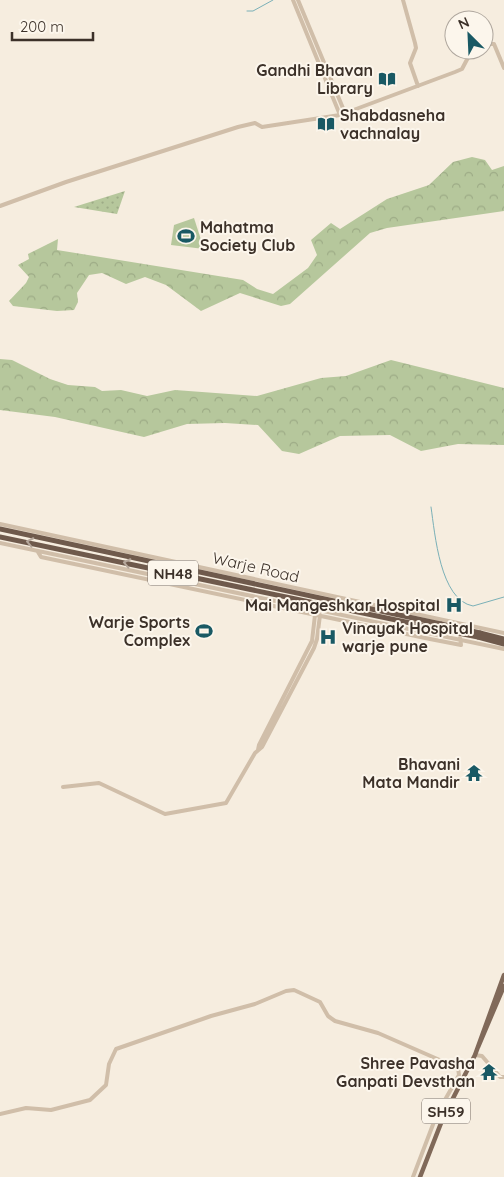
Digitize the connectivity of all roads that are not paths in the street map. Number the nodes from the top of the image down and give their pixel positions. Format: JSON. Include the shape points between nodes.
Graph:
{"nodes":[{"id":1,"x":293,"y":0,"type":"edge"},
{"id":2,"x":298,"y":0,"type":"edge"},
{"id":3,"x":403,"y":0,"type":"edge"},
{"id":4,"x":494,"y":44,"type":"edge"},
{"id":5,"x":467,"y":60,"type":"edge"},
{"id":6,"x":504,"y":68,"type":"edge"},
{"id":7,"x":418,"y":86,"type":"junction"},
{"id":8,"x":344,"y":111,"type":"junction"},
{"id":9,"x":340,"y":115,"type":"junction"},
{"id":10,"x":0,"y":206,"type":"edge"},
{"id":11,"x":0,"y":524,"type":"edge"},
{"id":12,"x":0,"y":529,"type":"edge"},
{"id":13,"x":0,"y":536,"type":"edge"},
{"id":14,"x":0,"y":543,"type":"edge"},
{"id":15,"x":38,"y":552,"type":"junction"},
{"id":16,"x":315,"y":610,"type":"junction"},
{"id":17,"x":320,"y":611,"type":"junction"},
{"id":18,"x":317,"y":616,"type":"junction"},
{"id":19,"x":450,"y":620,"type":"junction"},
{"id":20,"x":464,"y":624,"type":"junction"},
{"id":21,"x":477,"y":626,"type":"junction"},
{"id":22,"x":440,"y":627,"type":"junction"},
{"id":23,"x":504,"y":632,"type":"edge"},
{"id":24,"x":446,"y":636,"type":"junction"},
{"id":25,"x":477,"y":638,"type":"junction"},
{"id":26,"x":504,"y":639,"type":"edge"},
{"id":27,"x":462,"y":641,"type":"junction"},
{"id":28,"x":504,"y":644,"type":"edge"},
{"id":29,"x":504,"y":649,"type":"edge"},
{"id":30,"x":63,"y":787,"type":"dead end"},
{"id":31,"x":504,"y":974,"type":"edge"},
{"id":32,"x":504,"y":986,"type":"edge"},
{"id":33,"x":478,"y":1047,"type":"junction"},
{"id":34,"x":475,"y":1054,"type":"junction"},
{"id":35,"x":504,"y":1078,"type":"edge"},
{"id":36,"x":0,"y":1114,"type":"edge"},
{"id":37,"x":413,"y":1177,"type":"edge"},
{"id":38,"x":420,"y":1177,"type":"edge"}],
"edges":[{"from":1,"to":9,"type":"street"},
{"from":2,"to":8,"type":"street"},
{"from":3,"to":7,"type":"street","via":[[416,48],[410,63]]},
{"from":4,"to":6,"type":"street"},
{"from":5,"to":7,"type":"street","via":[[462,69]]},
{"from":7,"to":8,"type":"street"},
{"from":8,"to":9,"type":"street"},
{"from":9,"to":10,"type":"street","via":[[262,127],[255,123],[238,127]]},
{"from":11,"to":19,"type":"street","name":"Warje Road"},
{"from":12,"to":22,"type":"highway","number":"NH48"},
{"from":22,"to":13,"type":"highway","number":"NH48","one_way":true},
{"from":14,"to":15,"type":"street","name":"Warje Road"},
{"from":15,"to":16,"type":"street","name":"Warje Road"},
{"from":15,"to":18,"type":"street","via":[[41,557]]},
{"from":16,"to":17,"type":"street","name":"Warje Road"},
{"from":16,"to":18,"type":"street"},
{"from":17,"to":18,"type":"street"},
{"from":17,"to":24,"type":"street","name":"Warje Road"},
{"from":18,"to":27,"type":"street"},
{"from":18,"to":30,"type":"street","via":[[314,642],[260,747],[226,803],[165,814],[99,783]]},
{"from":19,"to":20,"type":"street","name":"Warje Road"},
{"from":19,"to":24,"type":"street"},
{"from":20,"to":21,"type":"street","name":"Warje Road"},
{"from":20,"to":27,"type":"street"},
{"from":21,"to":23,"type":"street","name":"Warje Road"},
{"from":21,"to":25,"type":"street"},
{"from":22,"to":25,"type":"highway","number":"NH48","bridge":true},
{"from":24,"to":27,"type":"street","name":"Warje Road"},
{"from":25,"to":26,"type":"highway","number":"NH48"},
{"from":25,"to":27,"type":"street","name":"Warje Road"},
{"from":25,"to":28,"type":"highway","number":"NH48"},
{"from":25,"to":29,"type":"street","name":"Warje Road"},
{"from":31,"to":33,"type":"main road","number":"SH59"},
{"from":32,"to":33,"type":"main road","number":"SH59"},
{"from":33,"to":34,"type":"main road","number":"SH59"},
{"from":34,"to":35,"type":"street","via":[[482,1056]]},
{"from":34,"to":38,"type":"main road","number":"SH59","via":[[443,1118]]},
{"from":36,"to":37,"type":"street","via":[[26,1108],[51,1110],[90,1100],[106,1085],[109,1064],[116,1049],[294,990],[320,1002],[335,1021],[378,1034],[458,1068],[459,1074],[437,1114]]}]}
